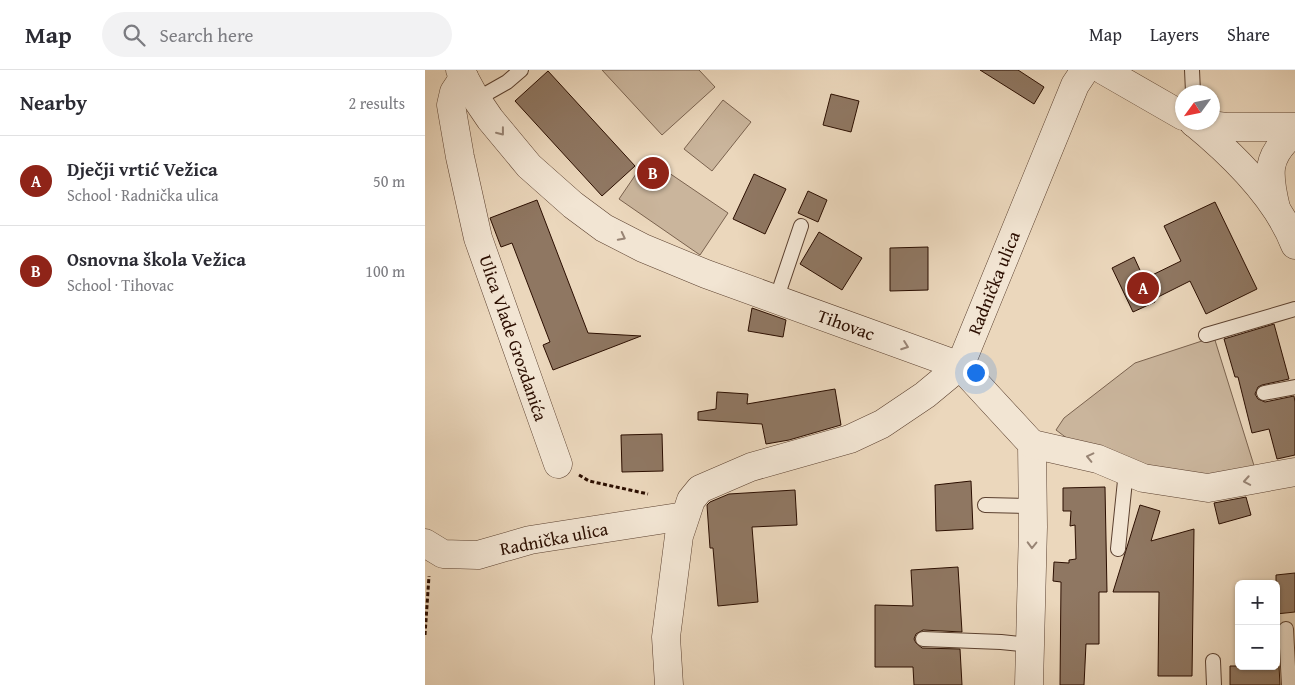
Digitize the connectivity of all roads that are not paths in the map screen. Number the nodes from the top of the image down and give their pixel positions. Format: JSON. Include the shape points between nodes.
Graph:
{"nodes":[{"id":1,"x":521,"y":70,"type":"edge"},
{"id":2,"x":1085,"y":70,"type":"edge"},
{"id":3,"x":1103,"y":70,"type":"edge"},
{"id":4,"x":1192,"y":70,"type":"edge"},
{"id":5,"x":467,"y":82,"type":"edge"},
{"id":6,"x":1193,"y":85,"type":"edge"},
{"id":7,"x":1175,"y":111,"type":"edge"},
{"id":8,"x":1220,"y":126,"type":"edge"},
{"id":9,"x":1291,"y":129,"type":"edge"},
{"id":10,"x":1201,"y":130,"type":"edge"},
{"id":11,"x":1255,"y":183,"type":"junction"},
{"id":12,"x":1276,"y":208,"type":"junction"},
{"id":13,"x":801,"y":226,"type":"dead end"},
{"id":14,"x":1295,"y":246,"type":"edge"},
{"id":15,"x":777,"y":300,"type":"junction"},
{"id":16,"x":1295,"y":309,"type":"edge"},
{"id":17,"x":1205,"y":335,"type":"dead end"},
{"id":18,"x":960,"y":366,"type":"junction"},
{"id":19,"x":1295,"y":387,"type":"edge"},
{"id":20,"x":1264,"y":393,"type":"dead end"},
{"id":21,"x":1031,"y":444,"type":"junction"},
{"id":22,"x":558,"y":464,"type":"road end"},
{"id":23,"x":1126,"y":471,"type":"junction"},
{"id":24,"x":1295,"y":472,"type":"edge"},
{"id":25,"x":985,"y":505,"type":"dead end"},
{"id":26,"x":1033,"y":506,"type":"junction"},
{"id":27,"x":685,"y":516,"type":"junction"},
{"id":28,"x":427,"y":545,"type":"edge"},
{"id":29,"x":1118,"y":549,"type":"dead end"},
{"id":30,"x":1286,"y":629,"type":"dead end"},
{"id":31,"x":923,"y":639,"type":"dead end"},
{"id":32,"x":1030,"y":645,"type":"junction"},
{"id":33,"x":1213,"y":661,"type":"dead end"},
{"id":34,"x":669,"y":685,"type":"edge"},
{"id":35,"x":1029,"y":685,"type":"edge"},
{"id":36,"x":1214,"y":685,"type":"edge"},
{"id":37,"x":1289,"y":685,"type":"edge"}],
"edges":[{"from":1,"to":5,"type":"lane","via":[[507,82]]},
{"from":2,"to":18,"type":"street","name":"Radnička ulica","via":[[1075,85]]},
{"from":3,"to":7,"type":"street"},
{"from":4,"to":6,"type":"lane"},
{"from":5,"to":15,"type":"street","name":"Tihovac","one_way":true,"via":[[502,134],[529,166],[604,228],[643,248]]},
{"from":5,"to":22,"type":"street","name":"Ulica Vlade Grozdanića","via":[[454,92],[451,105],[478,238]]},
{"from":8,"to":9,"type":"street"},
{"from":9,"to":11,"type":"street","via":[[1270,137],[1261,149],[1255,165]]},
{"from":9,"to":12,"type":"street","via":[[1275,153],[1270,169]]},
{"from":10,"to":11,"type":"street"},
{"from":11,"to":12,"type":"street"},
{"from":12,"to":14,"type":"street"},
{"from":13,"to":15,"type":"lane"},
{"from":15,"to":18,"type":"street","name":"Tihovac","one_way":true},
{"from":16,"to":17,"type":"lane"},
{"from":18,"to":21,"type":"street","name":"Tihovac"},
{"from":18,"to":27,"type":"street","name":"Radnička ulica","via":[[883,424],[850,439],[751,467],[700,489],[691,500]]},
{"from":19,"to":20,"type":"lane"},
{"from":23,"to":21,"type":"street","one_way":true,"via":[[1098,458]]},
{"from":21,"to":26,"type":"street"},
{"from":24,"to":23,"type":"street","one_way":true,"via":[[1208,488],[1143,478]]},
{"from":23,"to":29,"type":"lane"},
{"from":25,"to":26,"type":"lane"},
{"from":26,"to":32,"type":"street","one_way":true},
{"from":27,"to":28,"type":"street","name":"Radnička ulica","via":[[530,540],[478,555],[443,554]]},
{"from":27,"to":34,"type":"street","name":"Radnička ulica","via":[[679,536],[666,637]]},
{"from":30,"to":37,"type":"lane"},
{"from":31,"to":32,"type":"lane"},
{"from":32,"to":35,"type":"street"},
{"from":33,"to":36,"type":"lane"}]}
